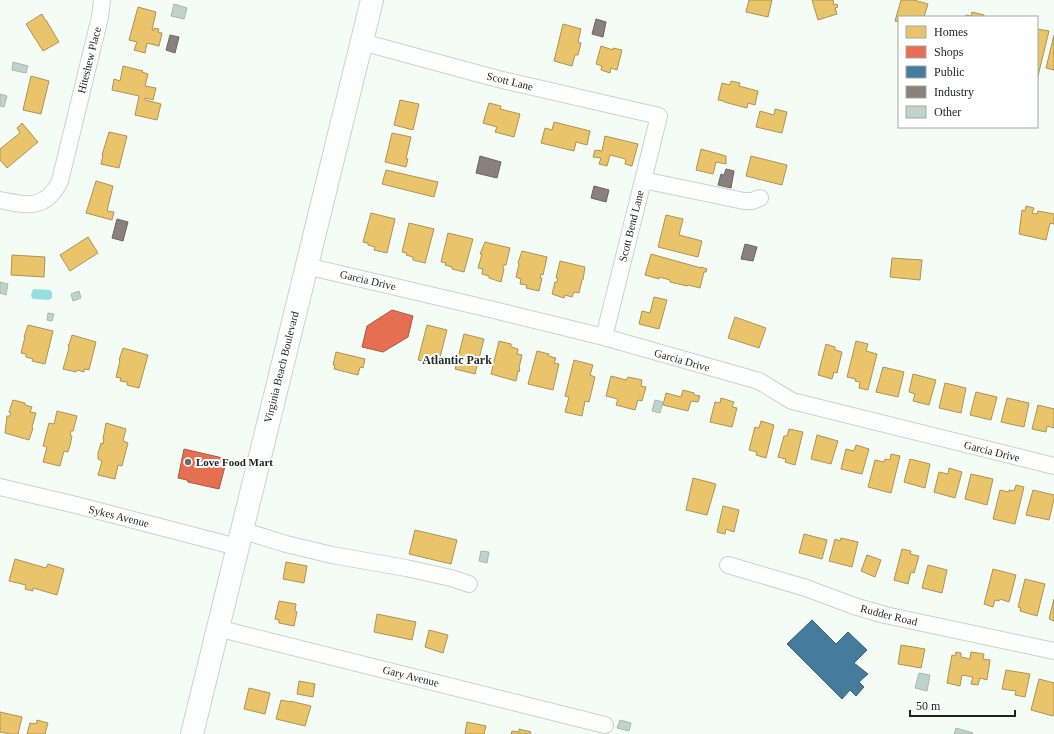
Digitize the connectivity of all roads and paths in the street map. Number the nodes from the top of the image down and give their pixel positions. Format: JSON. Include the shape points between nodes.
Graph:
{"nodes":[{"id":1,"x":102,"y":0,"type":"edge"},
{"id":2,"x":372,"y":0,"type":"edge"},
{"id":3,"x":362,"y":42,"type":"junction"},
{"id":4,"x":659,"y":116,"type":"joint"},
{"id":5,"x":643,"y":180,"type":"junction"},
{"id":6,"x":760,"y":198,"type":"dead end"},
{"id":7,"x":0,"y":200,"type":"edge"},
{"id":8,"x":306,"y":266,"type":"junction"},
{"id":9,"x":604,"y":338,"type":"junction"},
{"id":10,"x":1054,"y":466,"type":"edge"},
{"id":11,"x":0,"y":487,"type":"edge"},
{"id":12,"x":239,"y":538,"type":"junction"},
{"id":13,"x":728,"y":564,"type":"dead end"},
{"id":14,"x":469,"y":584,"type":"dead end"},
{"id":15,"x":217,"y":628,"type":"junction"},
{"id":16,"x":1054,"y":651,"type":"edge"},
{"id":17,"x":605,"y":725,"type":"dead end"},
{"id":18,"x":192,"y":734,"type":"edge"}],
"edges":[{"from":1,"to":7,"type":"street","name":"Hiteshew Place","via":[[60,181],[53,193],[45,200],[34,204],[24,205]]},
{"from":2,"to":3,"type":"main road","name":"Virginia Beach Boulevard"},
{"from":3,"to":4,"type":"street","name":"Scott Lane","via":[[498,79]]},
{"from":3,"to":8,"type":"main road","name":"Virginia Beach Boulevard"},
{"from":4,"to":5,"type":"street","name":"Scott Bend Lane"},
{"from":5,"to":6,"type":"street","via":[[744,201]]},
{"from":5,"to":9,"type":"street","name":"Scott Bend Lane"},
{"from":8,"to":9,"type":"street","name":"Garcia Drive"},
{"from":8,"to":12,"type":"main road","name":"Virginia Beach Boulevard"},
{"from":9,"to":10,"type":"street","name":"Garcia Drive","via":[[759,381],[792,401]]},
{"from":11,"to":12,"type":"street","name":"Sykes Avenue","via":[[84,507]]},
{"from":12,"to":14,"type":"street","name":"Sykes Avenue","via":[[286,544],[325,554],[406,568]]},
{"from":12,"to":15,"type":"main road","name":"Virginia Beach Boulevard"},
{"from":13,"to":16,"type":"street","name":"Rudder Road","via":[[885,615]]},
{"from":15,"to":17,"type":"street","name":"Gary Avenue"},
{"from":15,"to":18,"type":"main road","name":"Virginia Beach Boulevard"}]}
